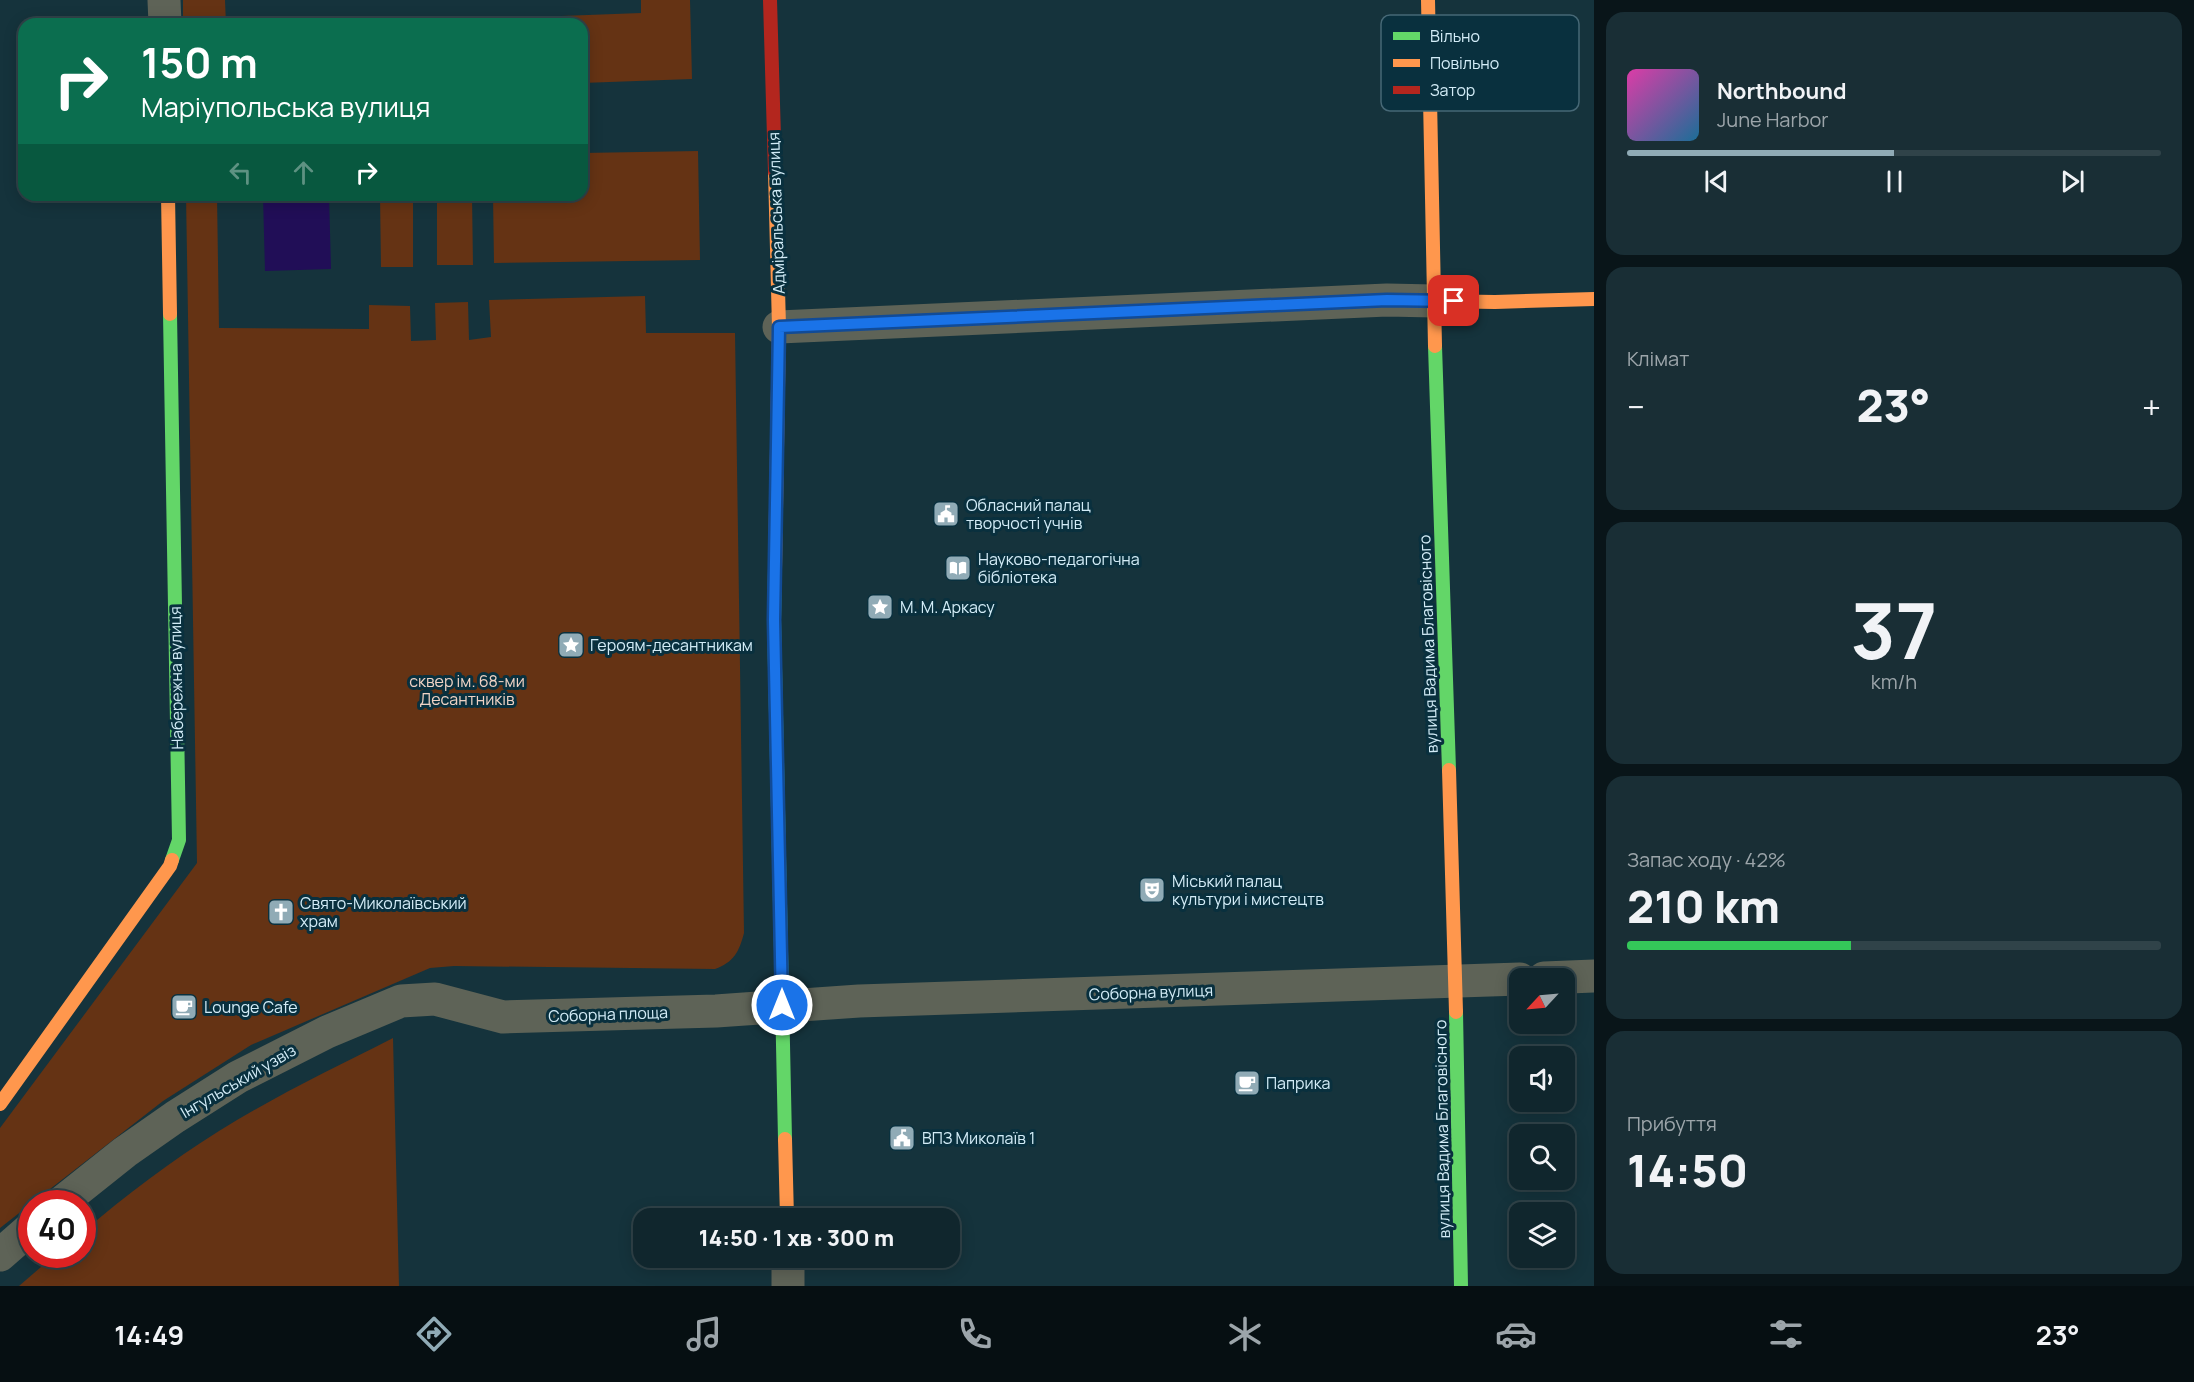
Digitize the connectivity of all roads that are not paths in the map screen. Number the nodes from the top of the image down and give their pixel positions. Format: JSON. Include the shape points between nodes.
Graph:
{"nodes":[{"id":1,"x":164,"y":0,"type":"edge"},
{"id":2,"x":770,"y":0,"type":"edge"},
{"id":3,"x":1428,"y":0,"type":"edge"},
{"id":4,"x":1428,"y":15,"type":"edge"},
{"id":5,"x":165,"y":18,"type":"edge"},
{"id":6,"x":1430,"y":111,"type":"edge"},
{"id":7,"x":168,"y":201,"type":"edge"},
{"id":8,"x":1594,"y":299,"type":"edge"},
{"id":9,"x":1434,"y":301,"type":"junction"},
{"id":10,"x":779,"y":327,"type":"junction"},
{"id":11,"x":1594,"y":976,"type":"edge"},
{"id":12,"x":1575,"y":977,"type":"edge"},
{"id":13,"x":1509,"y":980,"type":"edge"},
{"id":14,"x":1456,"y":982,"type":"junction"},
{"id":15,"x":435,"y":999,"type":"joint"},
{"id":16,"x":782,"y":1005,"type":"junction"},
{"id":17,"x":0,"y":1104,"type":"edge"},
{"id":18,"x":77,"y":1190,"type":"edge"},
{"id":19,"x":787,"y":1208,"type":"edge"},
{"id":20,"x":18,"y":1239,"type":"edge"},
{"id":21,"x":0,"y":1255,"type":"edge"},
{"id":22,"x":788,"y":1268,"type":"edge"},
{"id":23,"x":788,"y":1286,"type":"edge"},
{"id":24,"x":1461,"y":1286,"type":"edge"}],
"edges":[{"from":1,"to":5,"type":"street"},
{"from":2,"to":10,"type":"street","name":"Адміральська вулиця"},
{"from":3,"to":4,"type":"street","name":"вулиця Вадима Благовісного"},
{"from":6,"to":9,"type":"street","name":"вулиця Вадима Благовісного"},
{"from":7,"to":17,"type":"street","name":"Набережна вулиця","via":[[179,840],[170,866]]},
{"from":8,"to":9,"type":"street"},
{"from":9,"to":10,"type":"street"},
{"from":9,"to":14,"type":"street","name":"вулиця Вадима Благовісного"},
{"from":10,"to":16,"type":"street","name":"Адміральська вулиця","via":[[774,620]]},
{"from":11,"to":12,"type":"street"},
{"from":13,"to":14,"type":"street","name":"Соборна вулиця"},
{"from":14,"to":16,"type":"street","name":"Соборна вулиця"},
{"from":14,"to":24,"type":"street","name":"вулиця Вадима Благовісного"},
{"from":15,"to":16,"type":"street","name":"Соборна площа","via":[[503,1017],[716,1011]]},
{"from":15,"to":18,"type":"street","name":"Інгульський узвіз","via":[[401,1001],[327,1032],[238,1077],[133,1146]]},
{"from":16,"to":19,"type":"street","name":"Адміральська вулиця"},
{"from":20,"to":21,"type":"street"},
{"from":22,"to":23,"type":"street"}]}
